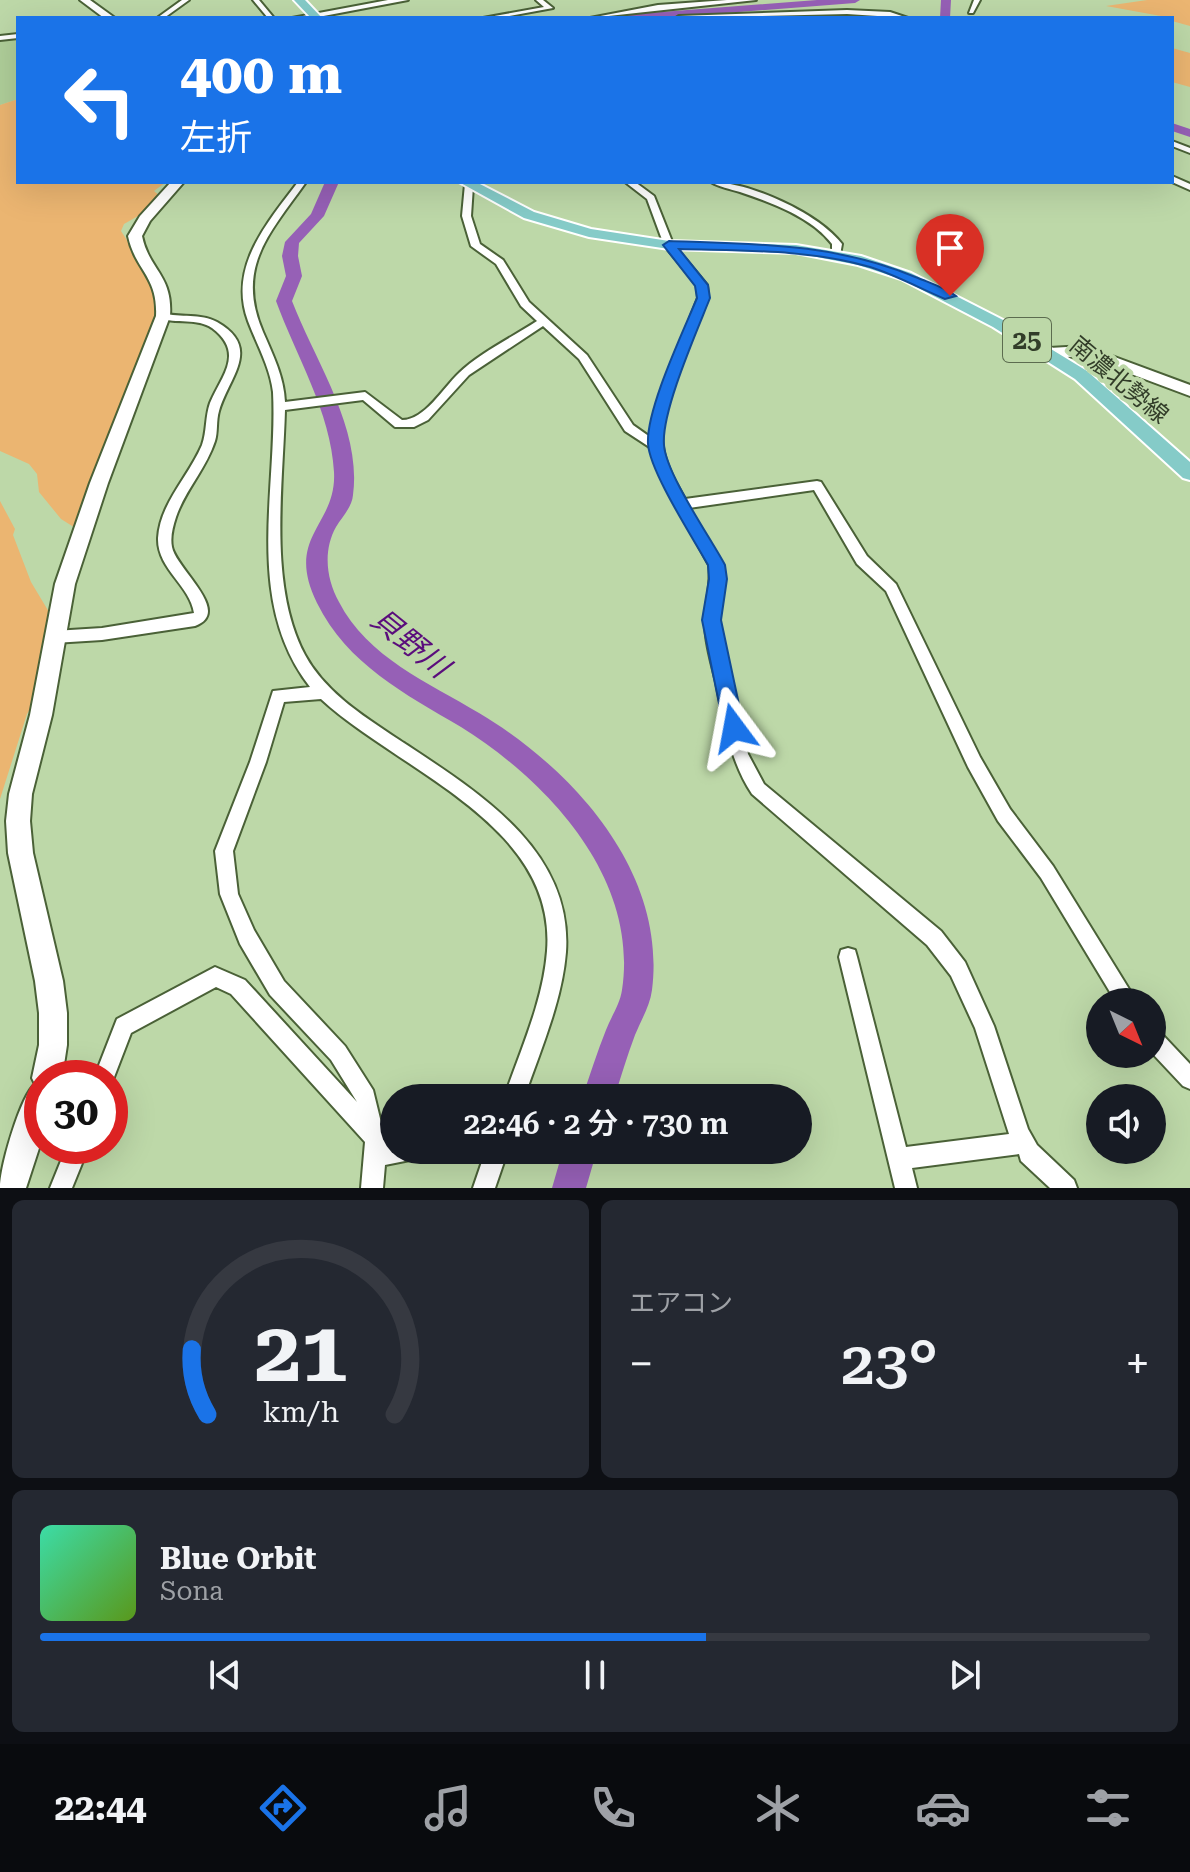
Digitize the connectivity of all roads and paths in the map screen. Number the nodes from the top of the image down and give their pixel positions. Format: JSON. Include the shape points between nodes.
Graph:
{"nodes":[{"id":1,"x":84,"y":0,"type":"edge"},
{"id":2,"x":186,"y":0,"type":"edge"},
{"id":3,"x":256,"y":0,"type":"edge"},
{"id":4,"x":299,"y":0,"type":"edge"},
{"id":5,"x":404,"y":0,"type":"edge"},
{"id":6,"x":539,"y":0,"type":"edge"},
{"id":7,"x":753,"y":0,"type":"edge"},
{"id":8,"x":977,"y":0,"type":"edge"},
{"id":9,"x":511,"y":6,"type":"dead end"},
{"id":10,"x":519,"y":11,"type":"junction"},
{"id":11,"x":971,"y":12,"type":"dead end"},
{"id":12,"x":793,"y":13,"type":"junction"},
{"id":13,"x":107,"y":16,"type":"edge"},
{"id":14,"x":163,"y":16,"type":"edge"},
{"id":15,"x":269,"y":16,"type":"edge"},
{"id":16,"x":316,"y":16,"type":"edge"},
{"id":17,"x":495,"y":16,"type":"edge"},
{"id":18,"x":605,"y":16,"type":"edge"},
{"id":19,"x":725,"y":16,"type":"edge"},
{"id":20,"x":800,"y":16,"type":"edge"},
{"id":21,"x":894,"y":16,"type":"edge"},
{"id":22,"x":176,"y":184,"type":"edge"},
{"id":23,"x":301,"y":184,"type":"edge"},
{"id":24,"x":471,"y":184,"type":"edge"},
{"id":25,"x":472,"y":184,"type":"edge"},
{"id":26,"x":632,"y":184,"type":"edge"},
{"id":27,"x":736,"y":184,"type":"edge"},
{"id":28,"x":669,"y":245,"type":"junction"},
{"id":29,"x":835,"y":255,"type":"junction"},
{"id":30,"x":163,"y":316,"type":"junction"},
{"id":31,"x":542,"y":322,"type":"junction"},
{"id":32,"x":1049,"y":353,"type":"junction"},
{"id":33,"x":1190,"y":391,"type":"edge"},
{"id":34,"x":280,"y":406,"type":"junction"},
{"id":35,"x":656,"y":446,"type":"junction"},
{"id":36,"x":1190,"y":473,"type":"edge"},
{"id":37,"x":683,"y":504,"type":"junction"},
{"id":38,"x":54,"y":637,"type":"junction"},
{"id":39,"x":323,"y":692,"type":"junction"},
{"id":40,"x":848,"y":957,"type":"dead end"},
{"id":41,"x":1118,"y":988,"type":"edge"},
{"id":42,"x":1166,"y":1053,"type":"edge"},
{"id":43,"x":50,"y":1060,"type":"edge"},
{"id":44,"x":111,"y":1060,"type":"edge"},
{"id":45,"x":1190,"y":1079,"type":"edge"},
{"id":46,"x":518,"y":1084,"type":"edge"},
{"id":47,"x":1024,"y":1143,"type":"junction"},
{"id":48,"x":376,"y":1147,"type":"junction"},
{"id":49,"x":380,"y":1147,"type":"edge"},
{"id":50,"x":24,"y":1148,"type":"edge"},
{"id":51,"x":898,"y":1159,"type":"junction"},
{"id":52,"x":71,"y":1164,"type":"edge"},
{"id":53,"x":492,"y":1164,"type":"edge"},
{"id":54,"x":10,"y":1188,"type":"edge"},
{"id":55,"x":61,"y":1188,"type":"edge"},
{"id":56,"x":372,"y":1188,"type":"edge"},
{"id":57,"x":484,"y":1188,"type":"edge"},
{"id":58,"x":906,"y":1188,"type":"edge"},
{"id":59,"x":1066,"y":1188,"type":"edge"}],
"edges":[{"from":1,"to":13,"type":"street"},
{"from":2,"to":14,"type":"street"},
{"from":3,"to":15,"type":"street"},
{"from":4,"to":16,"type":"main road"},
{"from":5,"to":16,"type":"street"},
{"from":6,"to":10,"type":"street","via":[[550,8]]},
{"from":7,"to":18,"type":"street"},
{"from":8,"to":11,"type":"street"},
{"from":9,"to":10,"type":"street"},
{"from":10,"to":17,"type":"street"},
{"from":12,"to":19,"type":"street"},
{"from":12,"to":20,"type":"street"},
{"from":12,"to":21,"type":"street"},
{"from":22,"to":30,"type":"street","via":[[135,236],[164,290]]},
{"from":23,"to":34,"type":"street","via":[[258,248],[246,280],[250,311],[278,385]]},
{"from":24,"to":31,"type":"street","via":[[466,210],[476,246],[507,271]]},
{"from":25,"to":28,"type":"main road","name":"南濃北勢線","number":"25","via":[[547,222]]},
{"from":26,"to":28,"type":"street","via":[[651,198]]},
{"from":27,"to":29,"type":"street","via":[[826,231],[837,244]]},
{"from":28,"to":29,"type":"main road","name":"南濃北勢線","number":"25"},
{"from":28,"to":35,"type":"street","via":[[702,285],[703,298],[672,379]]},
{"from":29,"to":32,"type":"main road","name":"南濃北勢線","number":"25","via":[[929,286]]},
{"from":30,"to":38,"type":"street","via":[[65,586]]},
{"from":30,"to":38,"type":"street","via":[[214,323],[235,352],[236,364],[213,411],[211,437],[171,513],[165,536],[170,561],[201,603],[202,616]]},
{"from":31,"to":34,"type":"street","via":[[465,373],[424,417],[410,424],[399,424],[365,396]]},
{"from":31,"to":35,"type":"street","via":[[583,357],[629,428]]},
{"from":32,"to":33,"type":"street","via":[[1085,351]]},
{"from":32,"to":36,"type":"main road","name":"南濃北勢線","number":"25"},
{"from":34,"to":39,"type":"street","via":[[278,591],[298,658]]},
{"from":35,"to":37,"type":"street"},
{"from":37,"to":41,"type":"street","via":[[817,485],[862,560],[891,588],[1004,815],[1047,872]]},
{"from":37,"to":47,"type":"street","via":[[716,565],[715,647],[750,777],[934,938],[958,969],[984,1026]]},
{"from":38,"to":43,"type":"street","via":[[18,821],[51,986],[55,1033]]},
{"from":39,"to":46,"type":"street","via":[[503,826],[531,857],[548,890],[557,937],[552,976]]},
{"from":39,"to":48,"type":"street","via":[[278,696],[223,860],[229,894],[247,937],[277,988],[338,1053],[366,1097]]},
{"from":40,"to":51,"type":"street"},
{"from":42,"to":45,"type":"street"},
{"from":44,"to":48,"type":"street","via":[[124,1026],[215,977],[238,987]]},
{"from":47,"to":51,"type":"street"},
{"from":47,"to":59,"type":"street"},
{"from":48,"to":49,"type":"street"},
{"from":48,"to":56,"type":"street"},
{"from":50,"to":54,"type":"street"},
{"from":51,"to":58,"type":"street"},
{"from":52,"to":55,"type":"street"},
{"from":53,"to":57,"type":"street"}]}
